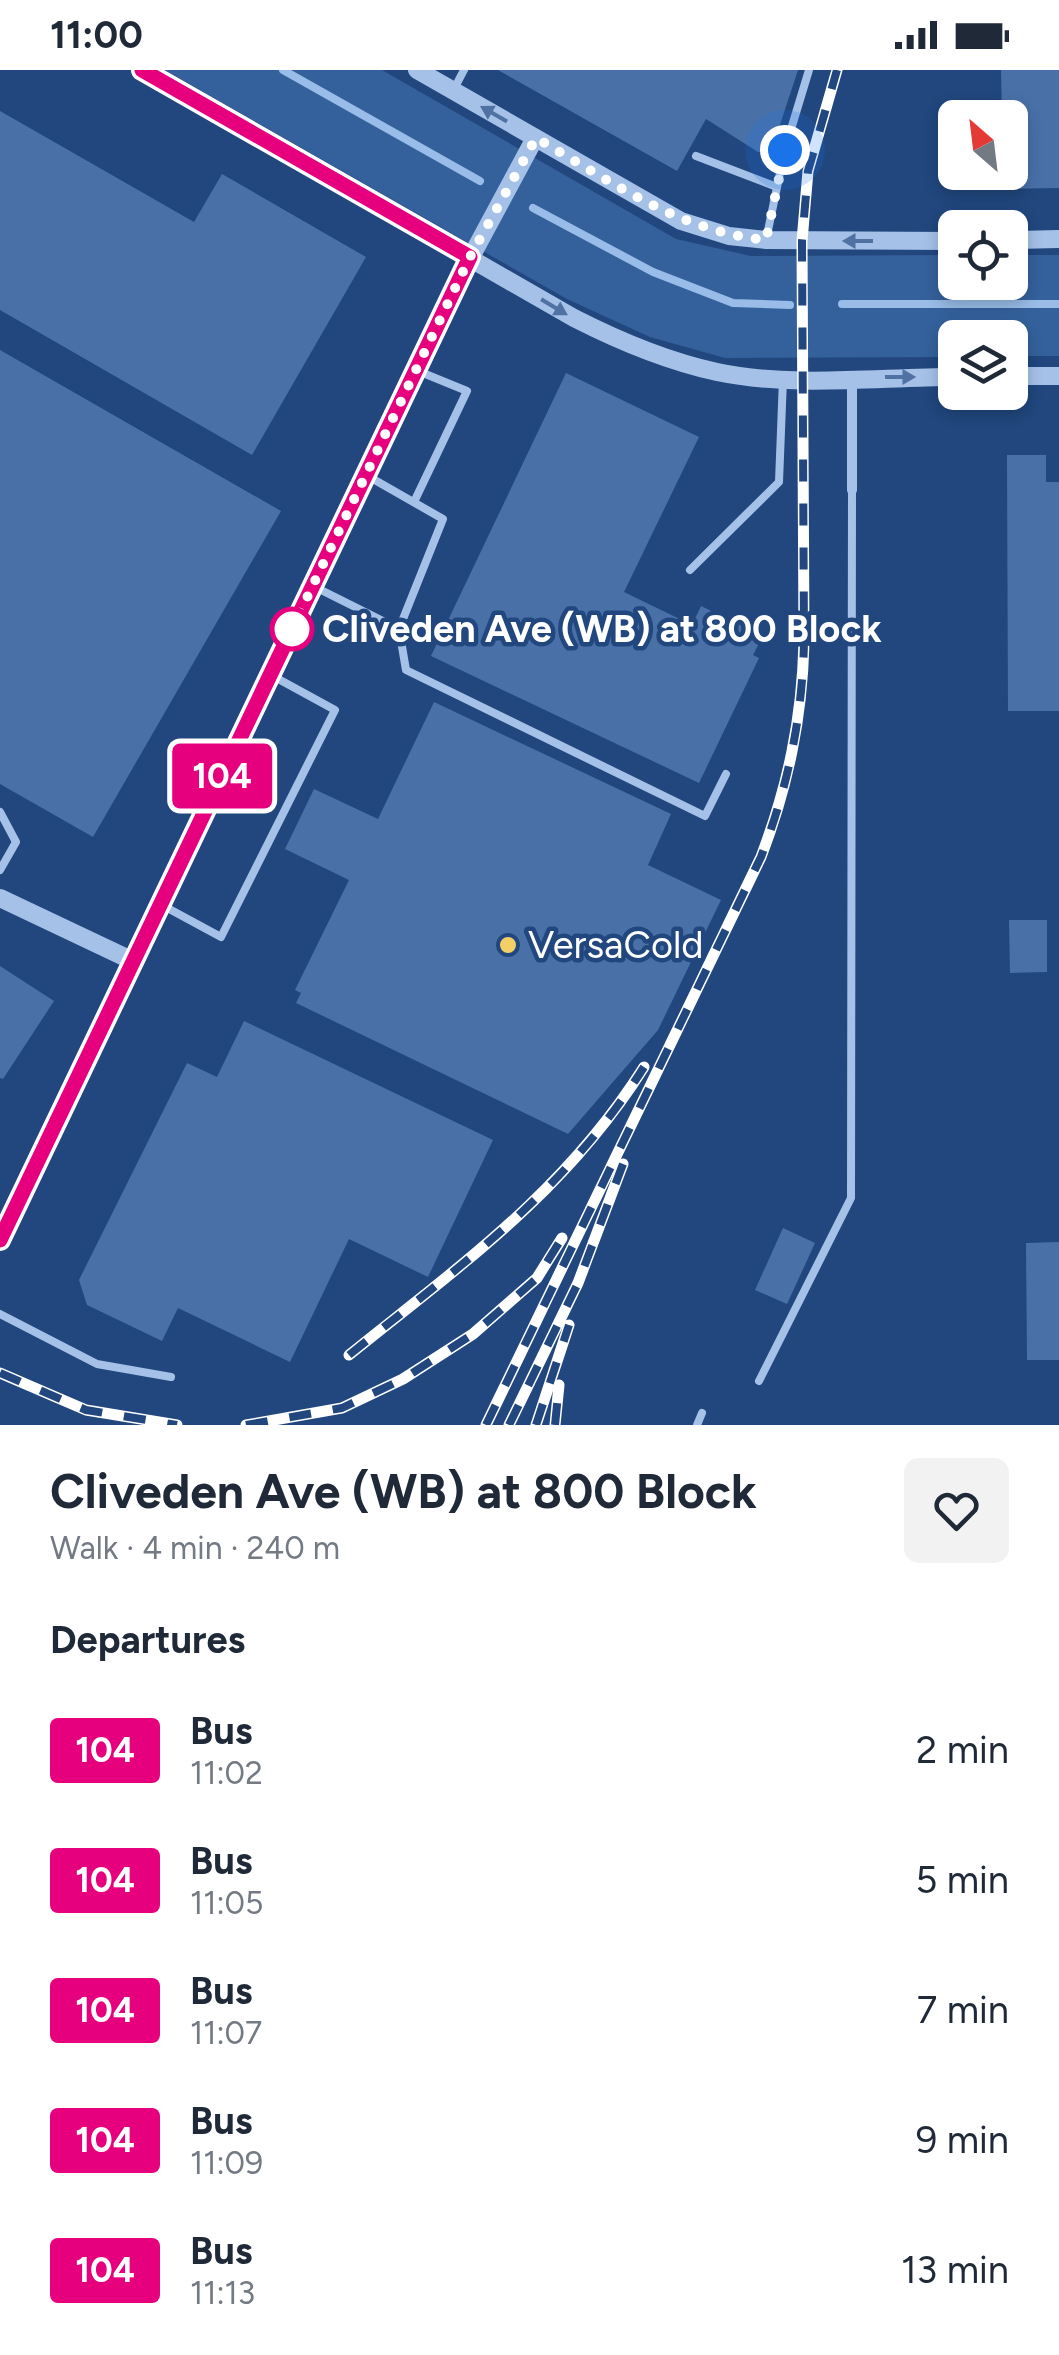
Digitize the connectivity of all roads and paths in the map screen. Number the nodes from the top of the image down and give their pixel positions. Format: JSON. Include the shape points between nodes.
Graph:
{"nodes":[{"id":1,"x":142,"y":70,"type":"edge"},
{"id":2,"x":417,"y":70,"type":"edge"},
{"id":3,"x":464,"y":70,"type":"edge"},
{"id":4,"x":809,"y":70,"type":"edge"},
{"id":5,"x":453,"y":91,"type":"junction"},
{"id":6,"x":536,"y":138,"type":"junction"},
{"id":7,"x":696,"y":156,"type":"dead end"},
{"id":8,"x":777,"y":187,"type":"junction"},
{"id":9,"x":766,"y":240,"type":"junction"},
{"id":10,"x":1028,"y":240,"type":"edge"},
{"id":11,"x":1059,"y":240,"type":"edge"},
{"id":12,"x":938,"y":241,"type":"edge"},
{"id":13,"x":470,"y":257,"type":"junction"},
{"id":14,"x":416,"y":370,"type":"junction"},
{"id":15,"x":938,"y":376,"type":"edge"},
{"id":16,"x":1028,"y":376,"type":"edge"},
{"id":17,"x":1059,"y":376,"type":"edge"},
{"id":18,"x":852,"y":378,"type":"junction"},
{"id":19,"x":783,"y":379,"type":"junction"},
{"id":20,"x":366,"y":475,"type":"junction"},
{"id":21,"x":852,"y":490,"type":"joint"},
{"id":22,"x":414,"y":502,"type":"junction"},
{"id":23,"x":690,"y":570,"type":"dead end"},
{"id":24,"x":313,"y":586,"type":"junction"},
{"id":25,"x":398,"y":630,"type":"junction"},
{"id":26,"x":270,"y":674,"type":"junction"},
{"id":27,"x":726,"y":774,"type":"dead end"},
{"id":28,"x":0,"y":812,"type":"edge"},
{"id":29,"x":0,"y":870,"type":"edge"},
{"id":30,"x":0,"y":898,"type":"edge"},
{"id":31,"x":160,"y":904,"type":"junction"},
{"id":32,"x":133,"y":961,"type":"junction"},
{"id":33,"x":0,"y":1240,"type":"edge"},
{"id":34,"x":0,"y":1314,"type":"edge"},
{"id":35,"x":171,"y":1376,"type":"dead end"},
{"id":36,"x":760,"y":1381,"type":"dead end"},
{"id":37,"x":702,"y":1413,"type":"dead end"},
{"id":38,"x":697,"y":1425,"type":"edge"}],
"edges":[{"from":1,"to":13,"type":"street"},
{"from":2,"to":5,"type":"street"},
{"from":3,"to":5,"type":"lane"},
{"from":4,"to":8,"type":"lane"},
{"from":6,"to":5,"type":"street","one_way":true},
{"from":6,"to":9,"type":"street","via":[[681,221]]},
{"from":6,"to":13,"type":"street"},
{"from":7,"to":8,"type":"lane"},
{"from":8,"to":9,"type":"lane"},
{"from":12,"to":9,"type":"street","one_way":true},
{"from":10,"to":11,"type":"street"},
{"from":13,"to":14,"type":"street"},
{"from":13,"to":19,"type":"street","one_way":true,"via":[[632,347],[720,372]]},
{"from":14,"to":20,"type":"street"},
{"from":14,"to":22,"type":"lane","via":[[466,391]]},
{"from":18,"to":15,"type":"street","one_way":true},
{"from":16,"to":17,"type":"street"},
{"from":18,"to":19,"type":"street"},
{"from":18,"to":21,"type":"street"},
{"from":19,"to":23,"type":"lane","via":[[779,482]]},
{"from":20,"to":22,"type":"lane"},
{"from":20,"to":24,"type":"street"},
{"from":21,"to":36,"type":"lane","via":[[851,1198]]},
{"from":22,"to":25,"type":"lane","via":[[443,519]]},
{"from":24,"to":25,"type":"lane"},
{"from":24,"to":26,"type":"street"},
{"from":25,"to":27,"type":"lane","via":[[406,670],[705,816]]},
{"from":26,"to":31,"type":"street"},
{"from":26,"to":31,"type":"lane","via":[[334,710],[222,937]]},
{"from":28,"to":29,"type":"lane","via":[[16,842]]},
{"from":30,"to":32,"type":"street"},
{"from":31,"to":32,"type":"street"},
{"from":32,"to":33,"type":"street"},
{"from":34,"to":35,"type":"lane","via":[[98,1364]]},
{"from":37,"to":38,"type":"lane"}]}
